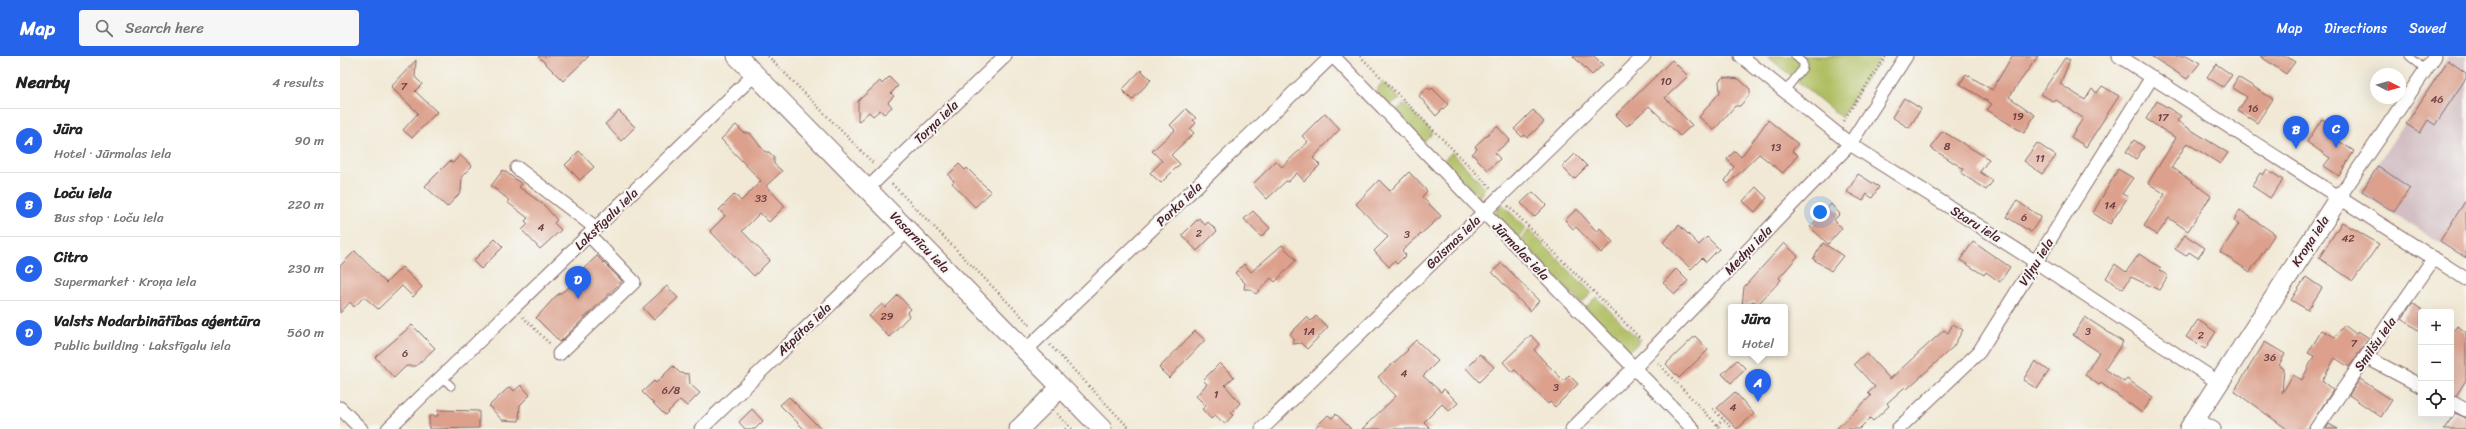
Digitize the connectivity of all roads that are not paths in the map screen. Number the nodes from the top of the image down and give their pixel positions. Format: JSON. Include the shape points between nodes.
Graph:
{"nodes":[{"id":1,"x":737,"y":56,"type":"edge"},
{"id":2,"x":1005,"y":56,"type":"edge"},
{"id":3,"x":1333,"y":56,"type":"edge"},
{"id":4,"x":1644,"y":56,"type":"edge"},
{"id":5,"x":1741,"y":56,"type":"edge"},
{"id":6,"x":1795,"y":56,"type":"edge"},
{"id":7,"x":1906,"y":56,"type":"edge"},
{"id":8,"x":2119,"y":56,"type":"edge"},
{"id":9,"x":2409,"y":56,"type":"edge"},
{"id":10,"x":2435,"y":56,"type":"edge"},
{"id":11,"x":2426,"y":70,"type":"junction"},
{"id":12,"x":754,"y":75,"type":"junction"},
{"id":13,"x":2152,"y":77,"type":"junction"},
{"id":14,"x":1785,"y":92,"type":"junction"},
{"id":15,"x":1850,"y":144,"type":"junction"},
{"id":16,"x":517,"y":168,"type":"dead end"},
{"id":17,"x":867,"y":189,"type":"junction"},
{"id":18,"x":2340,"y":196,"type":"junction"},
{"id":19,"x":1484,"y":212,"type":"junction"},
{"id":20,"x":908,"y":230,"type":"junction"},
{"id":21,"x":593,"y":231,"type":"junction"},
{"id":22,"x":2434,"y":258,"type":"junction"},
{"id":23,"x":2036,"y":262,"type":"junction"},
{"id":24,"x":2466,"y":279,"type":"edge"},
{"id":25,"x":1025,"y":351,"type":"junction"},
{"id":26,"x":559,"y":354,"type":"road end"},
{"id":27,"x":2366,"y":357,"type":"junction"},
{"id":28,"x":1634,"y":368,"type":"junction"},
{"id":29,"x":2218,"y":382,"type":"junction"},
{"id":30,"x":2418,"y":384,"type":"edge"},
{"id":31,"x":1061,"y":387,"type":"junction"},
{"id":32,"x":2454,"y":404,"type":"edge"},
{"id":33,"x":340,"y":408,"type":"edge"},
{"id":34,"x":2466,"y":410,"type":"edge"},
{"id":35,"x":2192,"y":424,"type":"edge"},
{"id":36,"x":361,"y":429,"type":"edge"},
{"id":37,"x":388,"y":429,"type":"edge"},
{"id":38,"x":701,"y":429,"type":"edge"},
{"id":39,"x":1019,"y":429,"type":"edge"},
{"id":40,"x":1102,"y":429,"type":"edge"},
{"id":41,"x":1262,"y":429,"type":"edge"},
{"id":42,"x":1572,"y":429,"type":"edge"},
{"id":43,"x":1693,"y":429,"type":"edge"},
{"id":44,"x":1898,"y":429,"type":"edge"},
{"id":45,"x":2214,"y":429,"type":"edge"},
{"id":46,"x":2316,"y":429,"type":"edge"}],
"edges":[{"from":1,"to":12,"type":"street","name":"Vasarnīcu iela"},
{"from":2,"to":17,"type":"street","name":"Torņa iela"},
{"from":3,"to":19,"type":"street","name":"Jūrmalas iela"},
{"from":3,"to":25,"type":"street","name":"Parka iela"},
{"from":4,"to":19,"type":"street","name":"Gaismas iela"},
{"from":5,"to":14,"type":"street","name":"Staru iela"},
{"from":6,"to":14,"type":"lane","via":[[1803,63],[1803,68]]},
{"from":7,"to":15,"type":"street","name":"Medņu iela"},
{"from":8,"to":13,"type":"street"},
{"from":9,"to":11,"type":"lane"},
{"from":10,"to":11,"type":"street","name":"Kroņa iela"},
{"from":11,"to":18,"type":"street","name":"Kroņa iela"},
{"from":12,"to":17,"type":"street","name":"Vasarnīcu iela"},
{"from":12,"to":21,"type":"street","name":"Lakstīgalu iela"},
{"from":13,"to":18,"type":"street"},
{"from":13,"to":23,"type":"street","name":"Viļņu iela"},
{"from":14,"to":15,"type":"street","name":"Staru iela"},
{"from":15,"to":23,"type":"street","name":"Staru iela"},
{"from":15,"to":28,"type":"street","name":"Medņu iela"},
{"from":16,"to":21,"type":"street"},
{"from":17,"to":20,"type":"street","name":"Vasarnīcu iela"},
{"from":18,"to":22,"type":"street"},
{"from":18,"to":29,"type":"street","name":"Kroņa iela"},
{"from":19,"to":28,"type":"street","name":"Jūrmalas iela"},
{"from":19,"to":41,"type":"street","name":"Gaismas iela"},
{"from":20,"to":25,"type":"street","name":"Vasarnīcu iela"},
{"from":20,"to":38,"type":"street","name":"Atpūtas iela"},
{"from":21,"to":26,"type":"street","via":[[634,282]]},
{"from":21,"to":37,"type":"street","name":"Lakstīgalu iela","via":[[513,308],[447,382]]},
{"from":22,"to":24,"type":"street"},
{"from":22,"to":27,"type":"street","name":"Smilšu iela"},
{"from":23,"to":29,"type":"street","name":"Staru iela"},
{"from":23,"to":44,"type":"street","name":"Viļņu iela","via":[[1979,352]]},
{"from":25,"to":31,"type":"street","name":"Vasarnīcu iela"},
{"from":27,"to":30,"type":"street"},
{"from":27,"to":46,"type":"street","name":"Smilšu iela"},
{"from":28,"to":42,"type":"street","name":"Medņu iela"},
{"from":28,"to":43,"type":"street","name":"Jūrmalas iela"},
{"from":29,"to":35,"type":"street","name":"Kroņa iela"},
{"from":31,"to":39,"type":"street"},
{"from":31,"to":40,"type":"street","name":"Vasarnīcu iela"},
{"from":32,"to":34,"type":"street"},
{"from":33,"to":36,"type":"street"},
{"from":35,"to":45,"type":"street"}]}
